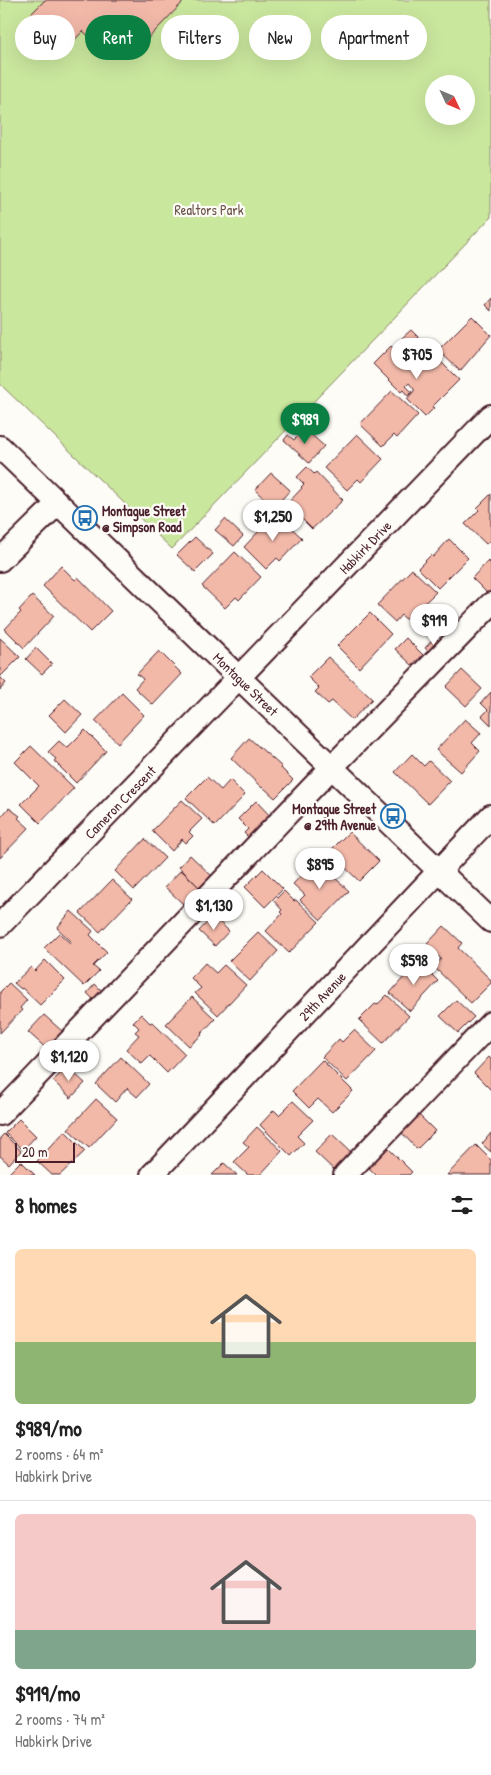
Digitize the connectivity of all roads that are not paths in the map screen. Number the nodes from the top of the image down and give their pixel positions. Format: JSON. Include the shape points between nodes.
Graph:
{"nodes":[{"id":1,"x":491,"y":416,"type":"edge"},
{"id":2,"x":0,"y":447,"type":"edge"},
{"id":3,"x":58,"y":503,"type":"junction"},
{"id":4,"x":0,"y":560,"type":"edge"},
{"id":5,"x":491,"y":604,"type":"edge"},
{"id":6,"x":240,"y":678,"type":"junction"},
{"id":7,"x":332,"y":767,"type":"junction"},
{"id":8,"x":491,"y":816,"type":"edge"},
{"id":9,"x":439,"y":871,"type":"junction"},
{"id":10,"x":491,"y":921,"type":"edge"},
{"id":11,"x":0,"y":925,"type":"edge"},
{"id":12,"x":491,"y":1023,"type":"edge"},
{"id":13,"x":0,"y":1114,"type":"edge"},
{"id":14,"x":152,"y":1175,"type":"edge"},
{"id":15,"x":345,"y":1175,"type":"edge"}],
"edges":[{"from":1,"to":6,"type":"street","name":"Habkirk Drive"},
{"from":2,"to":3,"type":"street","name":"Montague Street"},
{"from":3,"to":4,"type":"street"},
{"from":3,"to":6,"type":"street","name":"Montague Street"},
{"from":5,"to":7,"type":"street"},
{"from":6,"to":7,"type":"street","name":"Montague Street"},
{"from":6,"to":11,"type":"street","name":"Cameron Crescent"},
{"from":7,"to":9,"type":"street","name":"Montague Street"},
{"from":7,"to":13,"type":"street"},
{"from":8,"to":9,"type":"street","name":"29th Avenue"},
{"from":9,"to":10,"type":"street","name":"Montague Street"},
{"from":9,"to":14,"type":"street","name":"29th Avenue"},
{"from":12,"to":15,"type":"street"}]}
